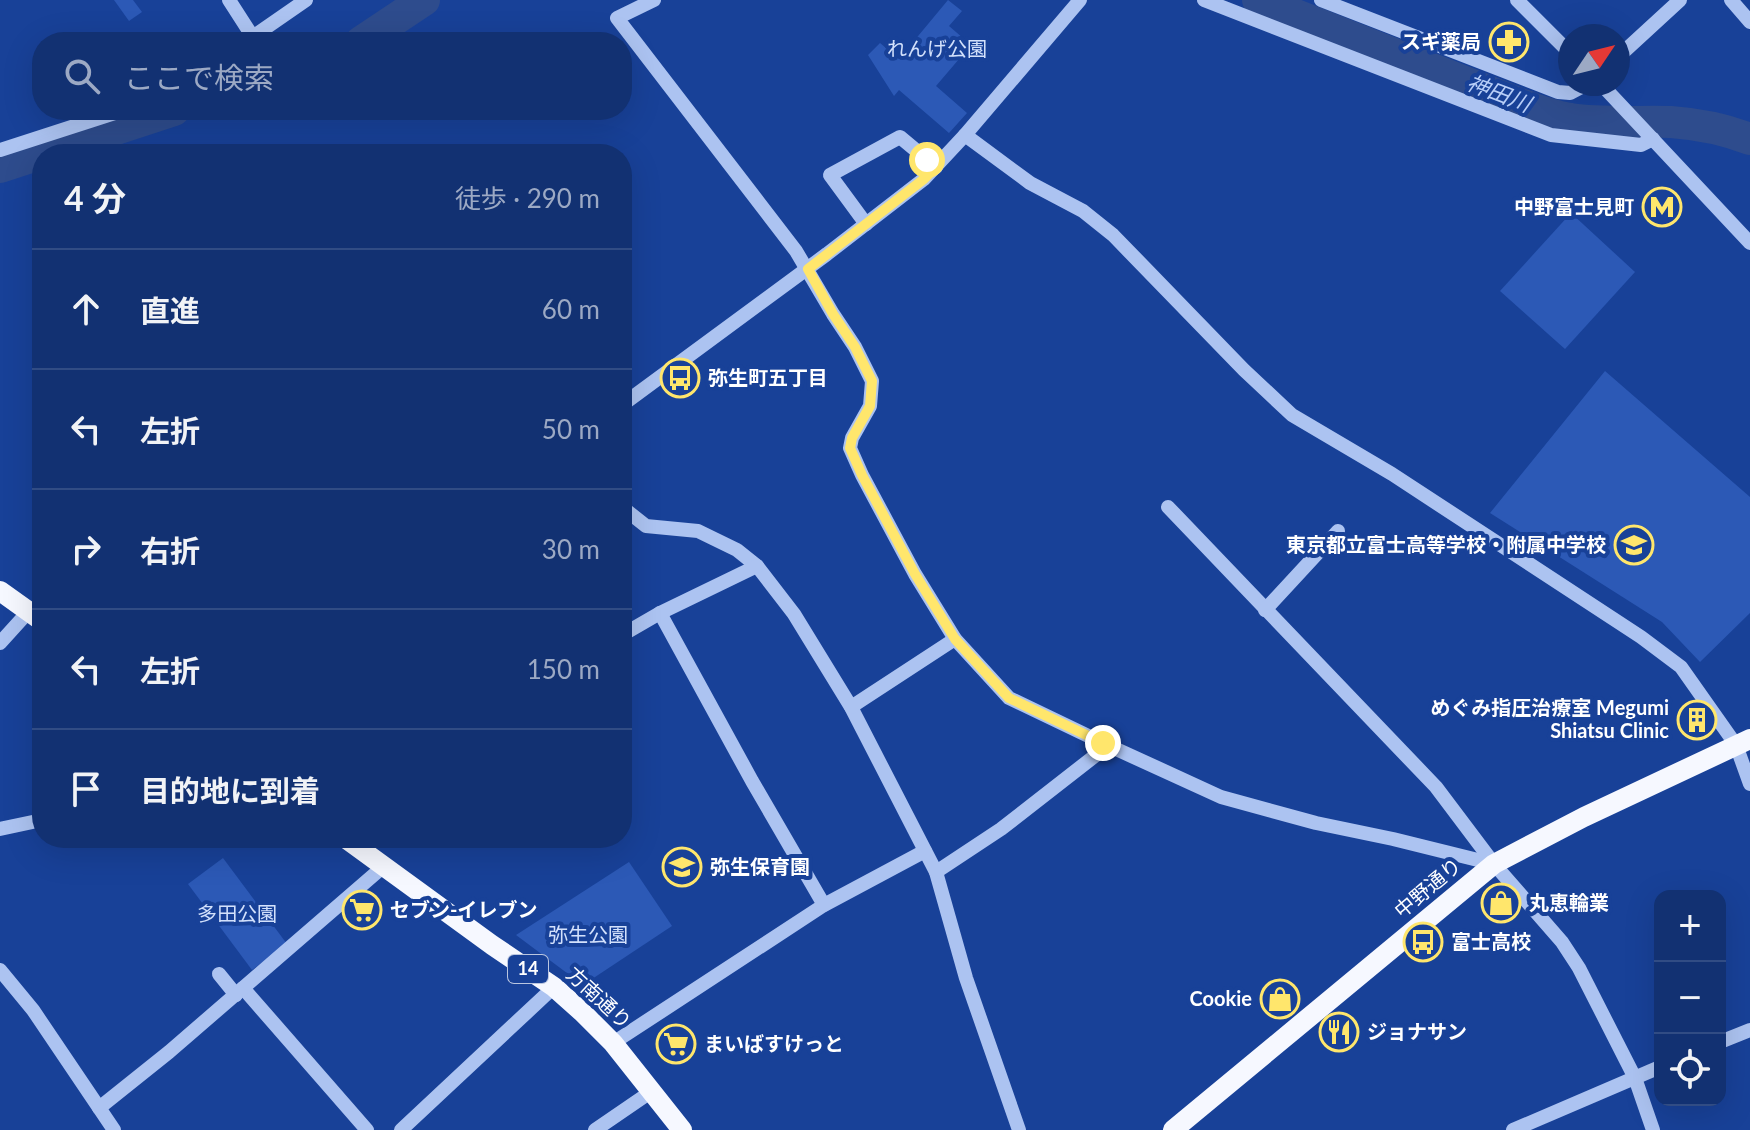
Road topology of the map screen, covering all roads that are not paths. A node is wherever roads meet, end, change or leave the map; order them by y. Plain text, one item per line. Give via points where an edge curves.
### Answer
1 (229, 0) edge
2 (306, 0) edge
3 (654, 0) edge
4 (1204, 0) edge
5 (1321, 0) edge
6 (1517, 0) edge
7 (1680, 0) edge
8 (1731, 0) edge
9 (1072, 2) edge
10 (1750, 22) edge
11 (250, 32) edge
12 (264, 32) edge
13 (628, 32) edge
14 (632, 37) edge
15 (1558, 41) edge
16 (1630, 46) edge
17 (1558, 92) edge
18 (1612, 96) edge
19 (93, 120) edge
20 (965, 135) junction
21 (1652, 138) junction
22 (0, 150) edge
23 (936, 167) junction
24 (866, 224) junction
25 (1750, 243) edge
26 (808, 269) junction
27 (632, 398) edge
28 (1168, 507) dead end
29 (632, 515) edge
30 (1338, 531) dead end
31 (757, 566) junction
32 (0, 591) edge
33 (1265, 610) junction
34 (660, 613) junction
35 (32, 614) edge
36 (32, 618) edge
37 (632, 629) edge
38 (955, 639) junction
39 (0, 643) edge
40 (851, 707) junction
41 (1743, 742) edge
42 (1103, 743) junction
43 (1750, 784) edge
44 (32, 822) edge
45 (0, 829) edge
46 (359, 848) edge
47 (925, 851) junction
48 (1494, 864) junction
49 (384, 866) junction
50 (936, 872) junction
51 (824, 905) junction
52 (0, 970) edge
53 (219, 974) dead end
54 (554, 987) junction
55 (240, 991) junction
56 (1750, 1030) edge
57 (1726, 1040) edge
58 (613, 1043) junction
59 (1654, 1070) edge
60 (1635, 1078) junction
61 (652, 1091) junction
62 (99, 1108) junction
63 (114, 1130) edge
64 (367, 1130) edge
65 (401, 1130) edge
66 (595, 1130) edge
67 (682, 1130) edge
68 (1019, 1130) edge
69 (1173, 1130) edge
70 (1513, 1130) edge
71 (1653, 1130) edge

1 - 11 street
2 - 12 street
3 - 13 street via 617,18
4 - 21 street via 1551,135 1641,145
5 - 17 street
6 - 15 street
7 - 16 street
8 - 10 street
9 - 20 street
14 - 26 street
18 - 21 street
19 - 22 street
20 - 23 street
20 - 41 street via 1113,235 1292,415 1392,474 1681,667
21 - 25 street
23 - 24 street
23 - 24 street via 900,137 830,175
24 - 26 street
26 - 27 street
26 - 38 street via 872,381 870,406 850,448
28 - 33 street
29 - 31 street via 646,526 698,531
30 - 33 street
31 - 34 street
31 - 40 street via 794,614
32 - 35 main road
33 - 48 street via 1436,787
34 - 37 street
34 - 51 street
36 - 39 street
38 - 40 street
38 - 42 street via 1009,698
40 - 47 street
41 - 43 street
41 - 48 main road, 中野通り
42 - 48 street via 1221,797
42 - 50 street via 1096,755 1001,829
44 - 45 street
46 - 49 main road, 方南通り / 14
47 - 50 street
47 - 51 street
48 - 60 street via 1562,942
48 - 69 main road, 中野通り
49 - 54 main road, 方南通り / 14
49 - 55 street
50 - 68 street
51 - 58 street
52 - 62 street
53 - 55 street
54 - 58 main road, 方南通り / 14
54 - 65 street
55 - 62 street
55 - 64 street
56 - 57 street
58 - 61 main road, 方南通り / 14
59 - 60 street
60 - 70 street
60 - 71 street
61 - 66 street
61 - 67 main road, 方南通り / 14
62 - 63 street

